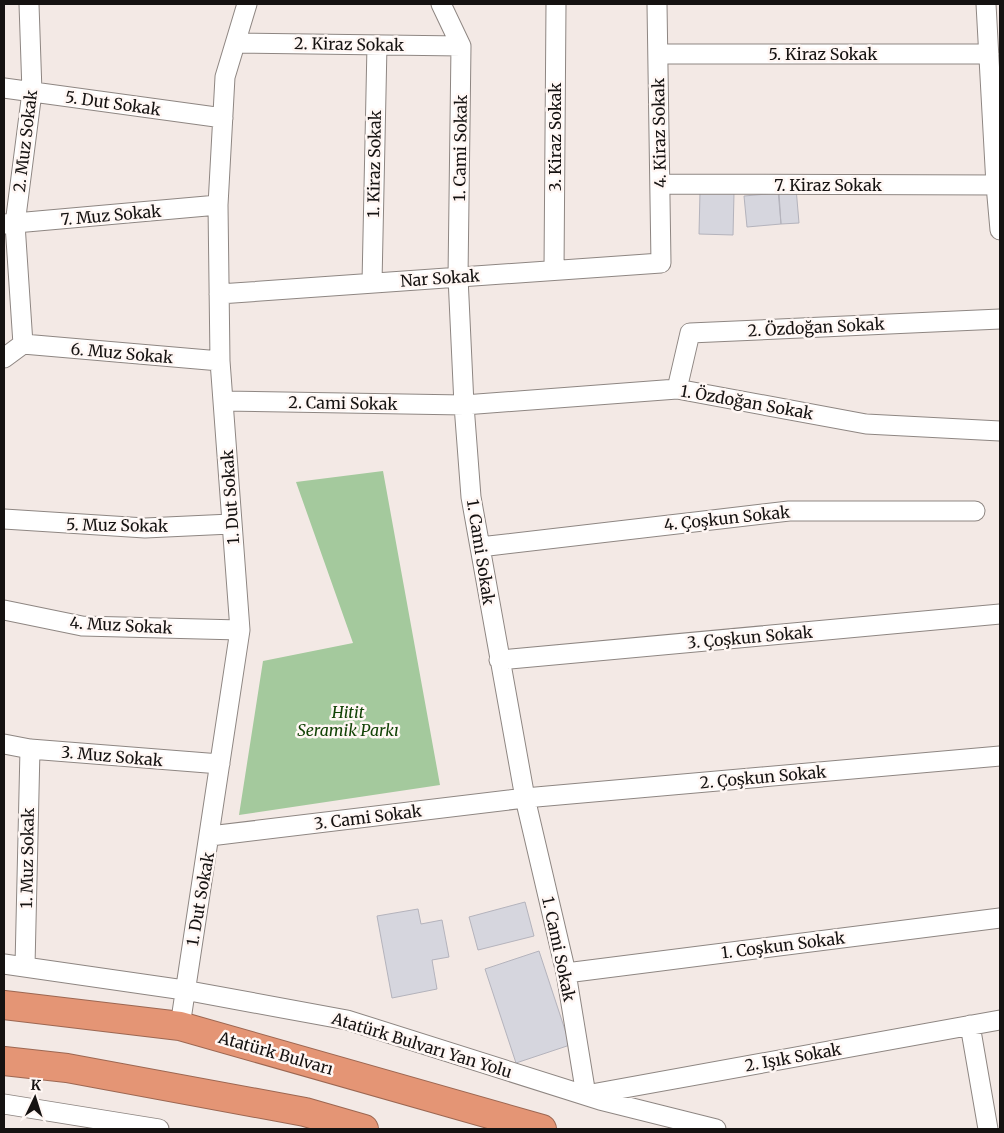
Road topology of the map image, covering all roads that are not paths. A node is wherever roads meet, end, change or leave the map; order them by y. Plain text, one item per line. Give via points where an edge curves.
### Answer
1 (29, 4) edge
2 (247, 4) edge
3 (441, 4) edge
4 (556, 4) edge
5 (657, 4) edge
6 (986, 4) edge
7 (237, 43) junction
8 (377, 45) junction
9 (461, 46) junction
10 (658, 54) junction
11 (989, 54) junction
12 (4, 88) edge
13 (32, 92) junction
14 (223, 118) junction
15 (660, 184) junction
16 (998, 185) edge
17 (218, 205) junction
18 (10, 224) edge
19 (1000, 230) edge
20 (661, 263) joint
21 (554, 270) junction
22 (458, 277) junction
23 (372, 283) junction
24 (219, 294) junction
25 (1000, 319) edge
26 (23, 344) junction
27 (4, 358) edge
28 (220, 361) junction
29 (677, 389) junction
30 (223, 401) junction
31 (464, 406) junction
32 (1000, 431) edge
33 (975, 511) dead end
34 (4, 519) edge
35 (231, 524) junction
36 (480, 547) junction
37 (4, 610) edge
38 (1000, 614) edge
39 (240, 630) junction
40 (499, 660) junction
41 (4, 744) edge
42 (30, 749) junction
43 (1000, 756) edge
44 (220, 764) junction
45 (526, 798) junction
46 (210, 836) junction
47 (1000, 918) edge
48 (4, 964) edge
49 (25, 966) junction
50 (566, 973) junction
51 (184, 990) junction
52 (4, 1005) edge
53 (1000, 1020) edge
54 (970, 1025) junction
55 (180, 1026) junction
56 (4, 1061) edge
57 (586, 1095) junction
58 (4, 1104) edge
59 (159, 1129) edge
60 (364, 1129) edge
61 (542, 1129) edge
62 (716, 1129) edge
63 (988, 1129) edge

1 - 13 street, 2. Muz Sokak
2 - 7 street, 1. Dut Sokak
3 - 9 street, 1. Cami Sokak
4 - 21 street, 3. Kiraz Sokak
5 - 10 street, 4. Kiraz Sokak
6 - 11 street
7 - 8 street, 2. Kiraz Sokak
7 - 14 street, 1. Dut Sokak via 225,77
8 - 9 street, 2. Kiraz Sokak
8 - 23 street, 1. Kiraz Sokak
9 - 22 street, 1. Cami Sokak
10 - 11 street, 5. Kiraz Sokak
10 - 15 street, 4. Kiraz Sokak
11 - 16 street
12 - 13 street, 5. Dut Sokak
13 - 14 street, 5. Dut Sokak
13 - 18 street, 2. Muz Sokak
14 - 17 street, 1. Dut Sokak
15 - 16 street, 7. Kiraz Sokak
15 - 20 street, 4. Kiraz Sokak
16 - 19 street
17 - 18 street, 7. Muz Sokak
17 - 24 street, 1. Dut Sokak
18 - 26 street, 2. Muz Sokak
20 - 21 street, Nar Sokak
21 - 22 street, Nar Sokak
22 - 23 street, Nar Sokak
22 - 31 street, 1. Cami Sokak
23 - 24 street, Nar Sokak
24 - 28 street, 1. Dut Sokak
25 - 29 street, 2. Özdoğan Sokak via 690,333
26 - 27 street
26 - 28 street, 6. Muz Sokak
28 - 30 street, 1. Dut Sokak
29 - 31 street, 1. Özdoğan Sokak
29 - 32 street, 1. Özdoğan Sokak via 866,424
30 - 31 street, 2. Cami Sokak
30 - 35 street, 1. Dut Sokak
31 - 36 street, 1. Cami Sokak via 471,497
33 - 36 street, 4. Çoşkun Sokak via 789,510
34 - 35 street, 5. Muz Sokak via 145,528
35 - 39 street, 1. Dut Sokak
36 - 40 street, 1. Cami Sokak
37 - 39 street, 4. Muz Sokak via 82,626
38 - 40 street, 3. Çoşkun Sokak
39 - 44 street, 1. Dut Sokak
40 - 45 street, 1. Cami Sokak
41 - 42 street, 3. Muz Sokak
42 - 44 street, 3. Muz Sokak
42 - 49 street, 1. Muz Sokak
43 - 45 street, 2. Çoşkun Sokak
44 - 46 street, 1. Dut Sokak
45 - 46 street, 3. Cami Sokak
45 - 50 street, 1. Cami Sokak
46 - 51 street, 1. Dut Sokak
47 - 50 street, 1. Coşkun Sokak
48 - 49 street, Atatürk Bulvarı Yan Yolu
49 - 51 street, Atatürk Bulvarı Yan Yolu
50 - 57 street, 1. Cami Sokak
51 - 55 street, 1. Dut Sokak
51 - 57 street, Atatürk Bulvarı Yan Yolu via 347,1020
52 - 55 highway, Atatürk Bulvarı
53 - 54 street, 2. Işık Sokak
54 - 57 street, 2. Işık Sokak
54 - 63 street
55 - 61 highway, Atatürk Bulvarı
56 - 60 highway via 67,1068 305,1112
57 - 62 street, Atatürk Bulvarı Yan Yolu
58 - 59 street

